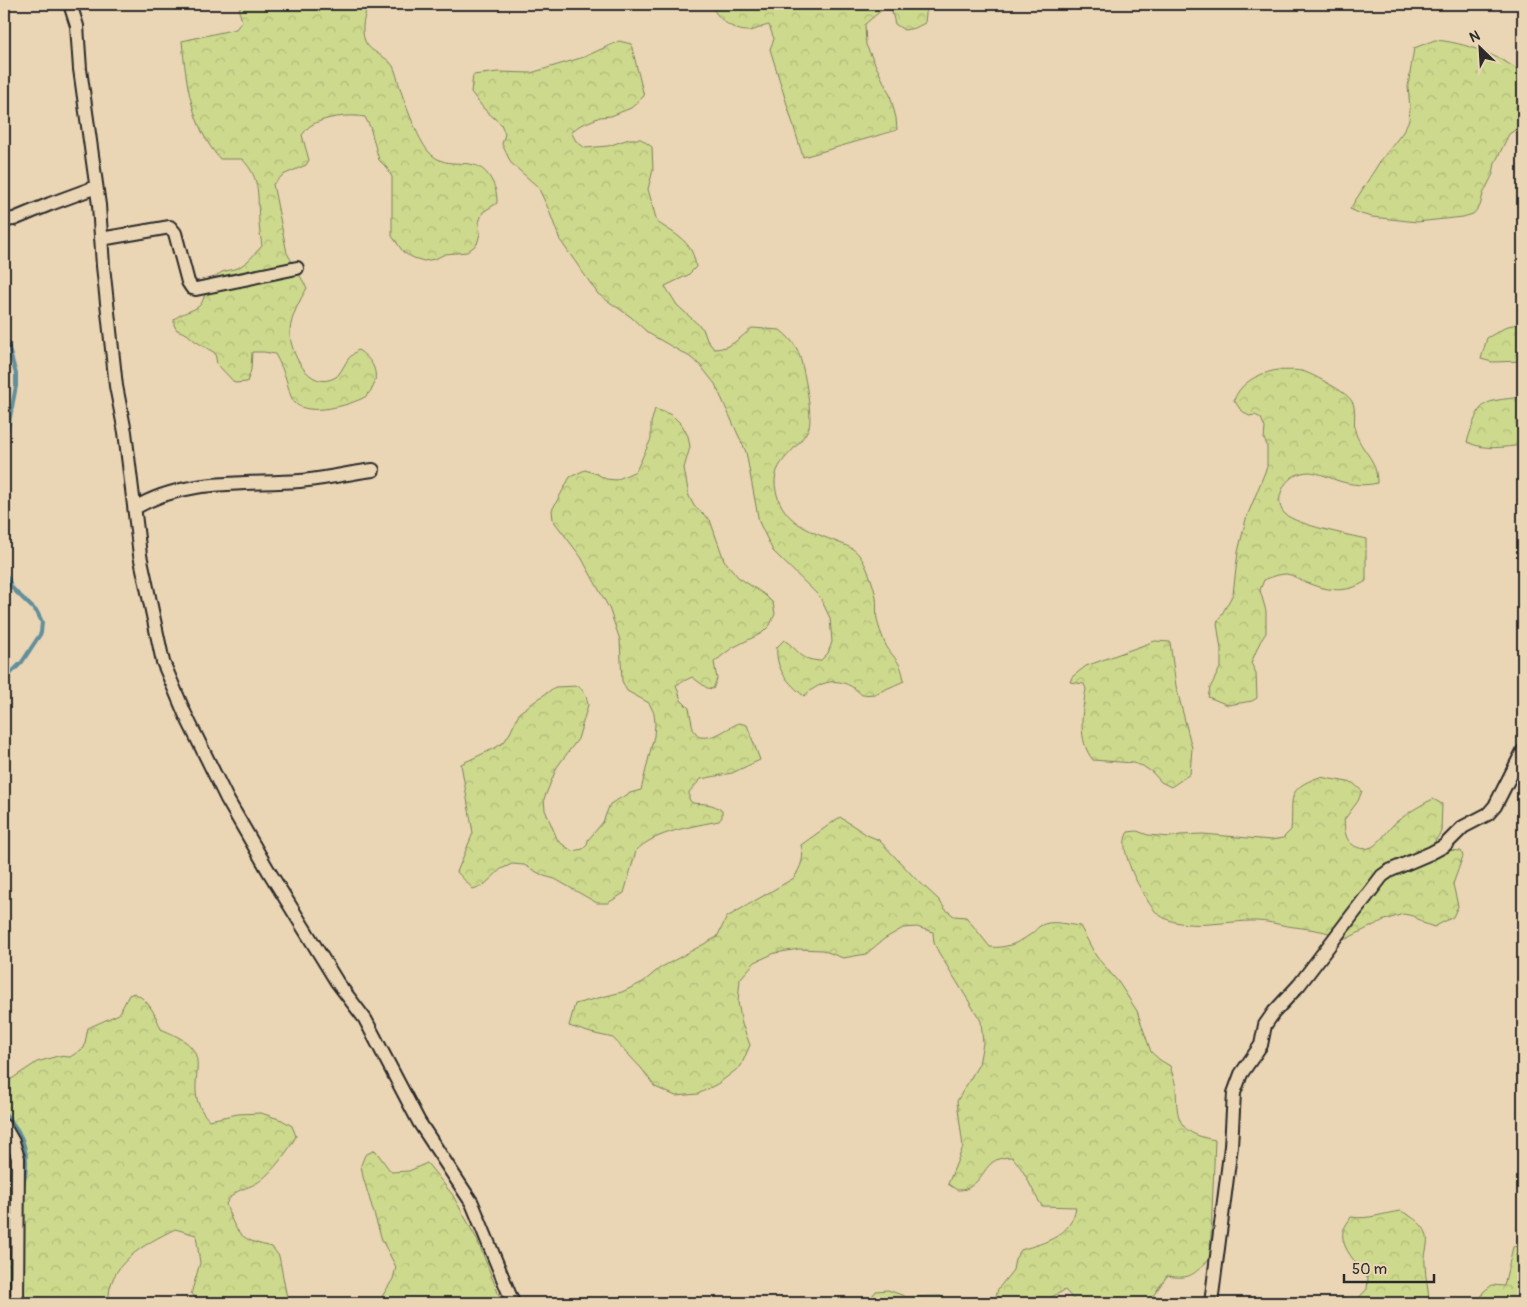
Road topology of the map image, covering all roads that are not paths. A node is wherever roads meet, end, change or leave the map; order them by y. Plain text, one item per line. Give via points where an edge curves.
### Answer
1 (70, 4) edge
2 (96, 187) junction
3 (4, 220) edge
4 (101, 239) junction
5 (297, 268) dead end
6 (373, 470) dead end
7 (135, 508) junction
8 (1523, 751) edge
9 (4, 1126) edge
10 (17, 1303) edge
11 (514, 1303) edge
12 (1211, 1303) edge

1 - 2 street via 77,26
2 - 3 street via 14,220
2 - 4 street
4 - 5 street via 170,227 175,234 188,282 196,289
4 - 7 street via 116,386
6 - 7 street via 302,481 205,486 154,498
7 - 11 street via 140,555 163,662 185,714 263,862 337,982 365,1019 419,1122 472,1204
8 - 12 street via 1488,814 1463,828 1444,846 1382,876 1265,1024 1261,1045 1241,1074 1234,1093 1231,1146
9 - 10 street via 18,1158

